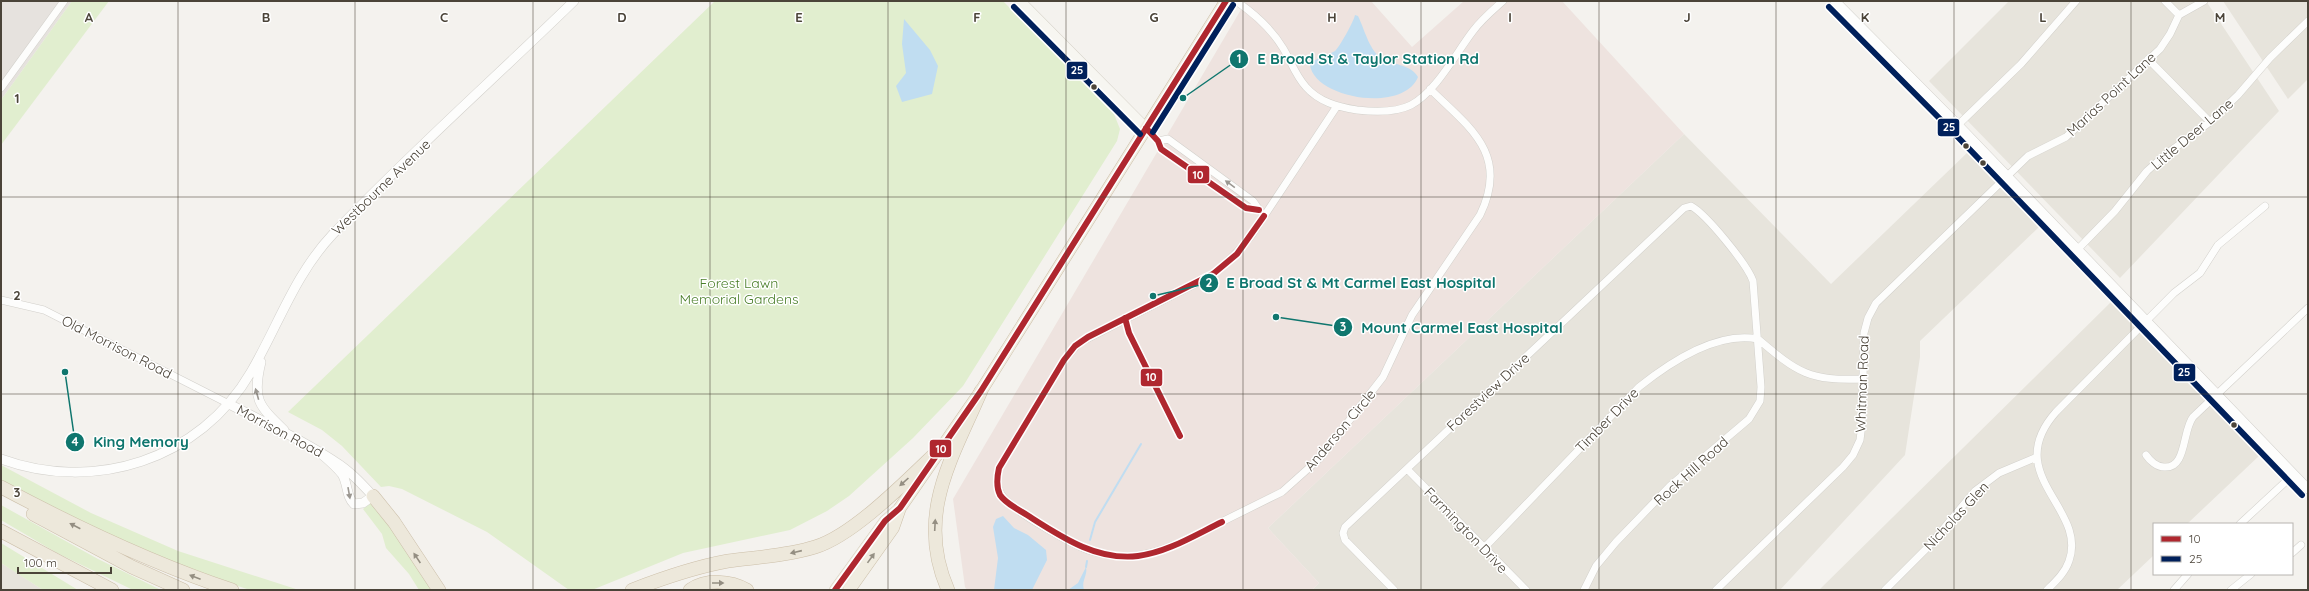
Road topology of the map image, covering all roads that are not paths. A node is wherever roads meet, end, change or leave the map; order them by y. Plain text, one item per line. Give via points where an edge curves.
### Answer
1 (64, 1) edge
2 (574, 1) edge
3 (1020, 1) edge
4 (1226, 1) edge
5 (1236, 1) edge
6 (1504, 1) edge
7 (1835, 1) edge
8 (2076, 1) edge
9 (2165, 1) edge
10 (2204, 1) edge
11 (2179, 15) junction
12 (2308, 21) edge
13 (2148, 59) junction
14 (1, 88) edge
15 (1430, 89) junction
16 (1337, 106) junction
17 (2210, 122) junction
18 (1958, 125) junction
19 (1146, 128) junction
20 (1158, 141) junction
21 (2007, 177) junction
22 (1689, 206) joint
23 (2265, 206) dead end
24 (1261, 213) junction
25 (2078, 249) junction
26 (1, 300) edge
27 (2306, 313) edge
28 (2147, 320) junction
29 (1758, 339) junction
30 (264, 349) junction
31 (1863, 379) junction
32 (981, 391) junction
33 (2217, 393) junction
34 (229, 404) junction
35 (290, 435) junction
36 (943, 446) junction
37 (318, 451) junction
38 (2146, 455) dead end
39 (2037, 457) junction
40 (1, 458) edge
41 (1407, 469) junction
42 (2294, 474) junction
43 (1, 486) edge
44 (2308, 489) edge
45 (1, 496) edge
46 (373, 496) junction
47 (900, 508) junction
48 (2241, 523) edge
49 (1, 531) edge
50 (16, 540) junction
51 (2301, 545) dead end
52 (1484, 548) junction
53 (2293, 552) edge
54 (687, 571) junction
55 (2187, 575) edge
56 (2250, 575) edge
57 (91, 590) edge
58 (112, 590) edge
59 (183, 590) edge
60 (232, 590) edge
61 (439, 590) edge
62 (632, 590) edge
63 (650, 590) edge
64 (690, 590) edge
65 (746, 590) edge
66 (835, 590) edge
67 (848, 590) edge
68 (948, 590) edge
69 (1394, 590) edge
70 (1526, 590) edge
71 (1584, 590) edge
72 (1716, 590) edge
73 (1885, 590) edge
74 (2047, 590) edge
75 (2174, 590) edge
76 (2231, 590) edge

1 - 14 street
2 - 30 street, Westbourne Avenue via 332,234 306,268
3 - 19 main road
4 - 19 highway
5 - 16 street via 1269,27 1284,49 1298,78 1307,88 1322,100
6 - 15 street via 1474,30
7 - 18 street
8 - 18 street via 2021,64
9 - 11 street
10 - 11 street
11 - 13 street, Marias Point Lane via 2165,42
12 - 17 street, Little Deer Lane
13 - 17 street
13 - 21 street, Marias Point Lane via 2066,137 2032,153
15 - 16 street via 1411,105 1391,110 1360,110
15 - 24 street, Anderson Circle via 1471,128 1482,144 1491,171 1486,201 1480,215 1412,315 1380,381 1335,440 1299,479 1282,492 1177,544 1137,556 1117,556 1088,550 1057,534 1005,500 997,486 999,468 1075,346 1213,274 1237,254
16 - 24 street, Anderson Circle
17 - 25 street, Little Deer Lane via 2151,168 2115,211
18 - 21 street
19 - 20 street
19 - 32 highway
20 - 24 street via 1161,149 1246,208
24 -> 20 street via 1253,201 1168,139
21 - 25 street
21 - 31 street, Whitman Road via 1876,303 1864,333
22 - 29 street, Rock Hill Road via 1694,207 1734,250 1751,274 1757,304
22 - 41 street, Forestview Drive via 1606,280
23 - 28 street via 2218,245 2200,273
25 - 28 street
26 - 34 street, Old Morrison Road via 44,310
27 - 33 street
28 - 33 street
28 - 39 street via 2049,420 2040,438
29 - 31 street via 1801,372 1825,379
29 - 52 street, Timber Drive via 1744,337 1711,345 1684,356 1660,370 1639,387
29 - 71 street, Rock Hill Road via 1761,394 1753,414 1670,486 1596,566
30 - 34 street, Westbourne Avenue
35 -> 30 street via 268,414 258,400 256,382
31 - 72 street, Whitman Road via 1860,440 1853,455
32 - 36 highway
68 -> 32 highway via 938,564 934,536 935,508 942,482
33 - 38 street via 2189,421 2182,454 2177,462 2168,468 2161,467
33 - 42 street
34 - 35 street, Morrison Road
34 - 40 street, Morrison Road via 187,439 166,451 130,465 96,472 59,472 36,469
35 - 37 street, Morrison Road
36 - 47 highway
36 -> 54 highway via 873,510 845,531 816,547 779,556 715,564
37 - 46 street, Morrison Road via 352,474
37 -> 46 street via 342,474 350,501 354,504 362,503
39 - 73 street, Nicholas Glen via 1999,474 1976,491 1929,546
39 - 74 street via 2041,475 2071,537 2070,561
41 - 52 street, Farmington Drive
41 - 69 street, Forestview Drive via 1347,525 1343,533 1347,542
42 - 44 street
42 - 48 street
60 -> 43 highway via 118,547
45 - 59 highway via 96,549
61 -> 46 highway via 394,522
47 - 66 main road via 885,521
67 -> 47 highway via 893,528
49 - 50 highway
50 - 57 highway via 57,571
50 - 58 highway
51 - 53 street
52 - 70 street, Farmington Drive
54 - 62 highway
54 - 63 highway
55 - 75 street
56 - 76 street
64 -> 65 highway via 715,582 728,583

